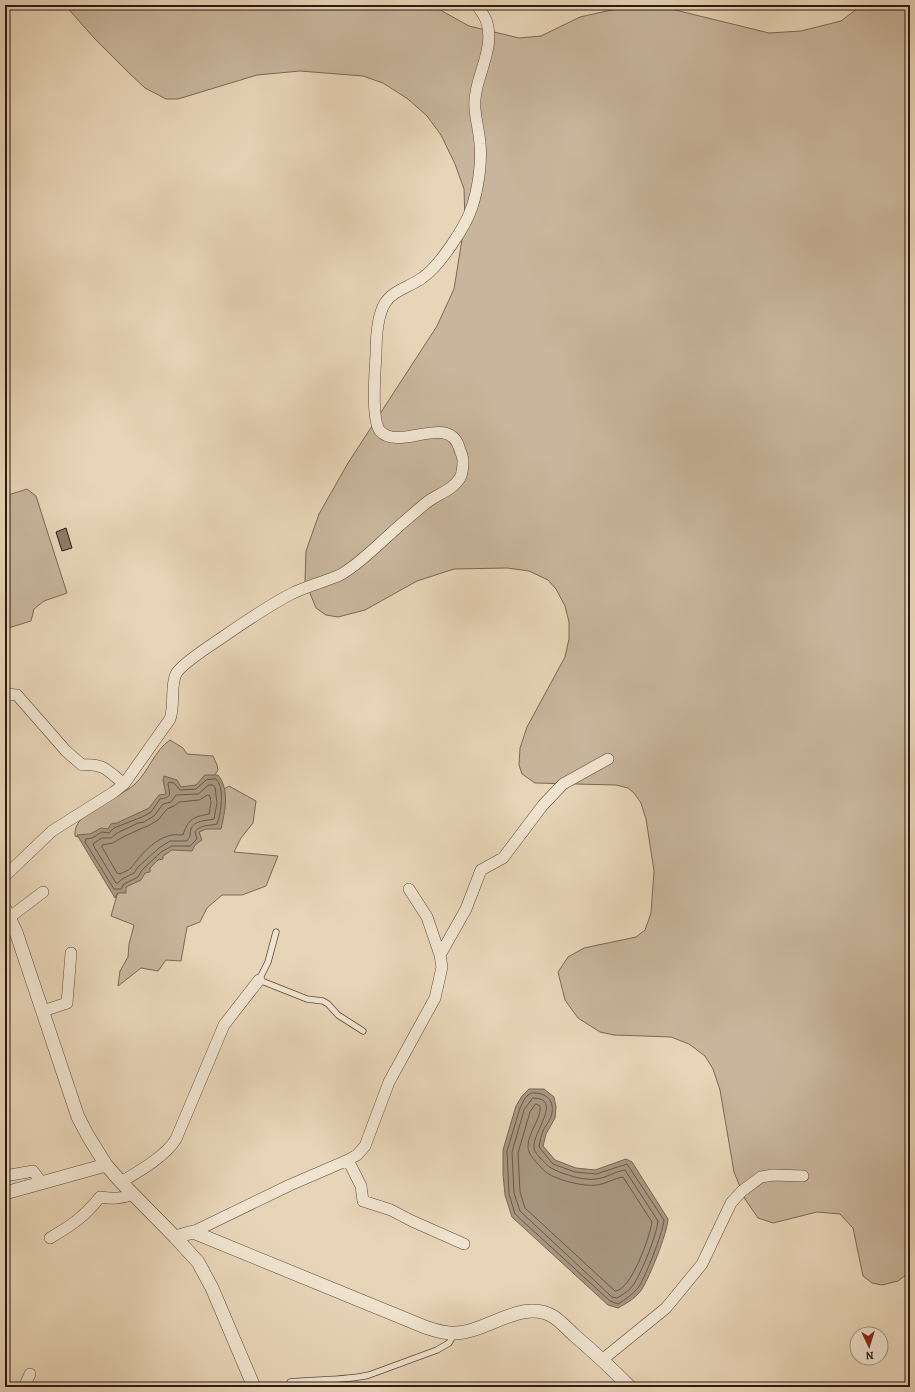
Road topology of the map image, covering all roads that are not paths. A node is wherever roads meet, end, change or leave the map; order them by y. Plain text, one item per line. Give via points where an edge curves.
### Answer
1 (477, 5) edge
2 (5, 694) edge
3 (608, 759) dead end
4 (124, 784) junction
5 (5, 876) edge
6 (409, 889) dead end
7 (44, 892) dead end
8 (6, 912) edge
9 (276, 932) dead end
10 (71, 953) dead end
11 (440, 955) junction
12 (258, 980) junction
13 (43, 1011) junction
14 (363, 1031) dead end
15 (348, 1160) junction
16 (106, 1165) junction
17 (5, 1176) edge
18 (803, 1176) dead end
19 (121, 1182) junction
20 (42, 1183) junction
21 (5, 1193) edge
22 (133, 1194) junction
23 (193, 1232) junction
24 (176, 1237) junction
25 (50, 1238) dead end
26 (464, 1244) dead end
27 (454, 1334) junction
28 (602, 1360) junction
29 (30, 1374) dead end
30 (24, 1387) edge
31 (254, 1387) edge
32 (288, 1387) edge
33 (630, 1387) edge

1 - 4 street via 486,20 489,34 474,108 481,145 479,174 472,208 457,237 435,268 422,279 393,294 384,304 379,319 374,408 376,424 381,432 390,438 441,432 450,435 457,442 463,460 461,477 450,489 428,501 351,568 274,603 192,658 176,673 170,719
2 - 4 street via 17,696 66,751 82,765 94,764 105,768
3 - 11 street via 563,784 543,805 503,858 481,870 466,908
4 - 5 street via 52,831
6 - 11 street via 427,917
7 - 8 street
8 - 13 street
9 - 12 lane via 268,962
10 - 13 street via 67,1003
11 - 15 street via 442,967 435,998 389,1082 365,1146
12 - 14 lane via 306,999 324,1001
12 - 19 street via 224,1025 172,1147
13 - 16 street via 78,1117
15 - 23 street via 290,1184
15 - 26 street via 360,1186 363,1201 391,1210
16 - 19 street
16 - 20 street
17 - 20 street via 33,1171
18 - 28 street via 761,1177 742,1190 731,1203 702,1264 666,1308
19 - 22 street
20 - 21 street
22 - 24 street
22 - 25 street via 121,1199 100,1197 73,1224
23 - 24 street
23 - 27 street via 425,1327
24 - 31 street via 198,1262 212,1288
27 - 28 street via 524,1311 542,1312 553,1317
27 - 32 lane via 449,1343 437,1350 368,1375 290,1382
28 - 33 street
29 - 30 street

